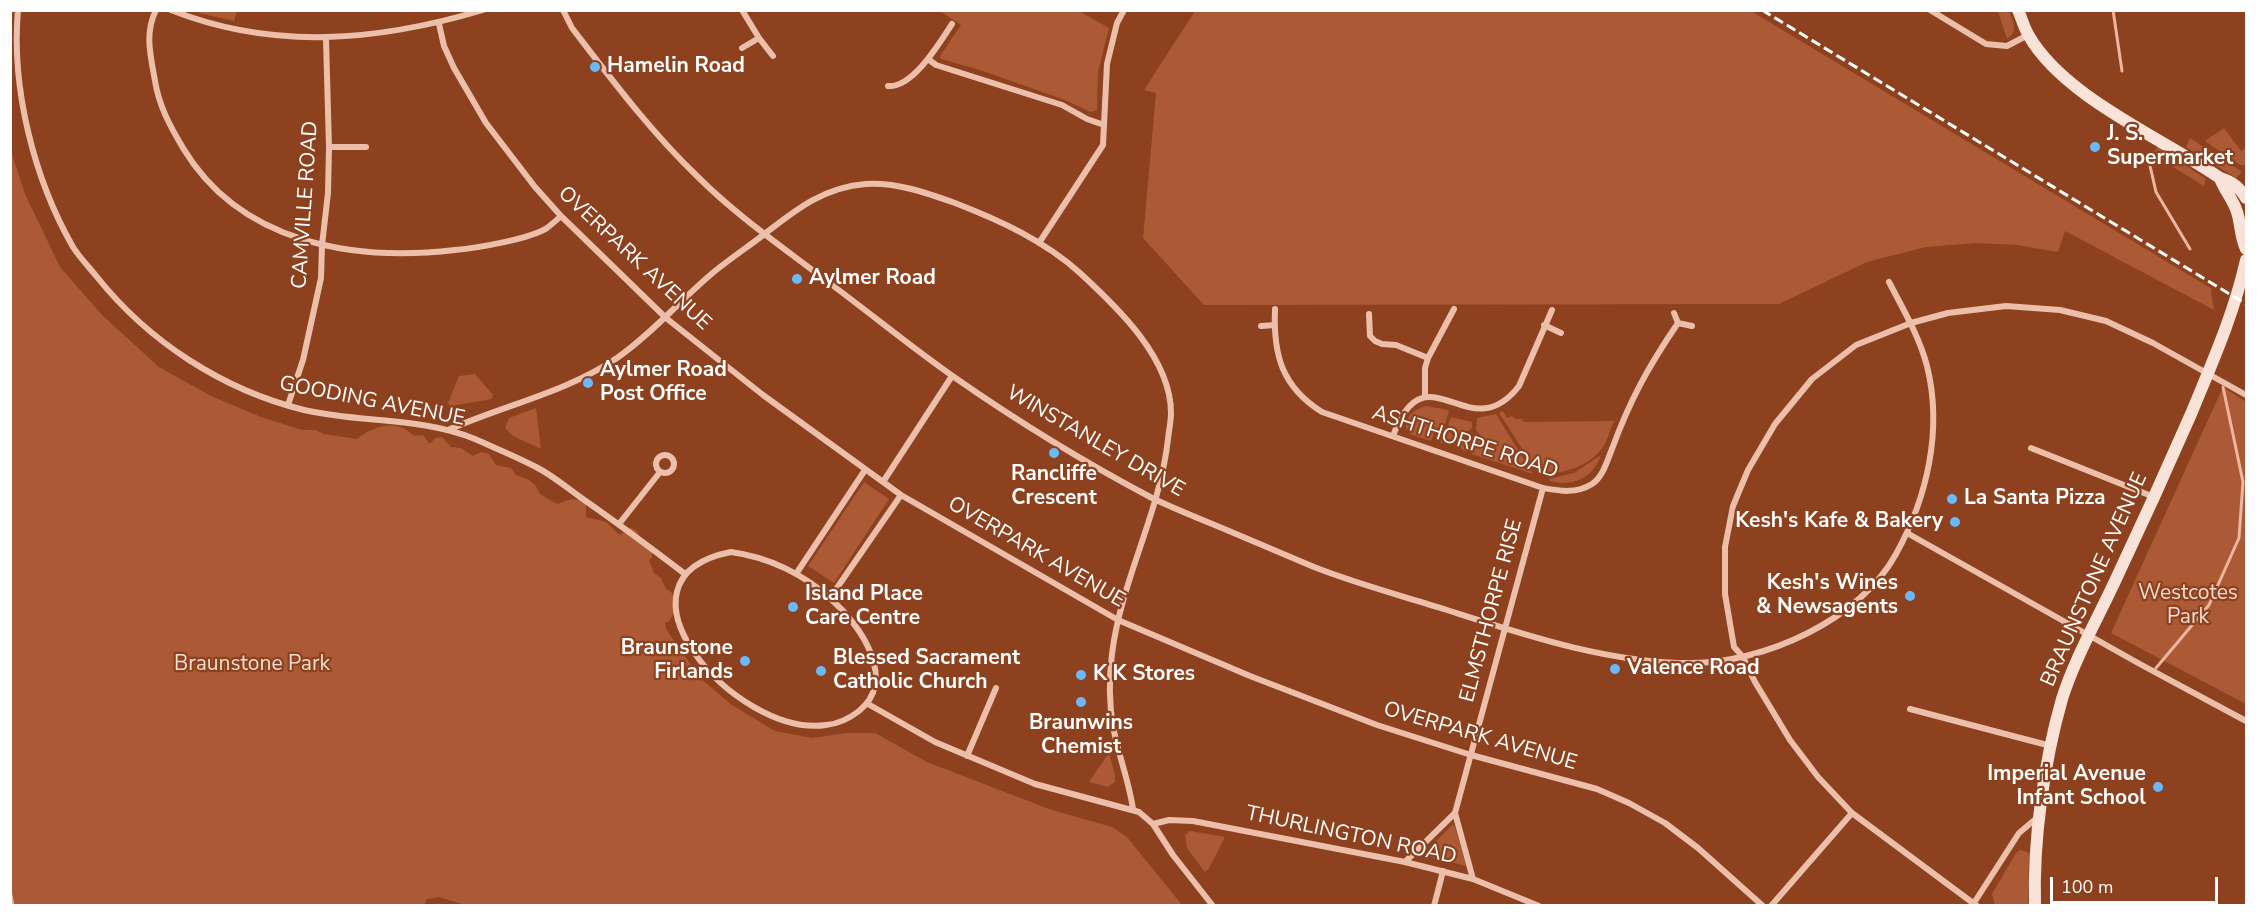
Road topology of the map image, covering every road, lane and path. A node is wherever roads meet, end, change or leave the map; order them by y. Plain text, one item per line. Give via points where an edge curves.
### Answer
1 (18, 10) edge
2 (156, 10) edge
3 (171, 10) edge
4 (483, 10) edge
5 (563, 10) edge
6 (742, 10) edge
7 (1124, 10) edge
8 (1930, 10) edge
9 (2018, 10) edge
10 (439, 24) junction
11 (952, 24) dead end
12 (2028, 35) junction
13 (759, 38) junction
14 (326, 39) junction
15 (742, 48) dead end
16 (772, 56) dead end
17 (928, 59) junction
18 (888, 86) dead end
19 (1104, 125) junction
20 (329, 147) junction
21 (366, 147) dead end
22 (2243, 198) edge
23 (561, 216) junction
24 (764, 234) junction
25 (1039, 243) junction
26 (322, 245) junction
27 (2247, 249) edge
28 (2247, 260) edge
29 (1889, 282) dead end
30 (1275, 309) dead end
31 (1454, 309) dead end
32 (1552, 310) dead end
33 (1674, 313) dead end
34 (1369, 314) dead end
35 (666, 318) junction
36 (1678, 323) junction
37 (1911, 323) junction
38 (1544, 325) junction
39 (1261, 326) dead end
40 (1275, 326) junction
41 (1692, 326) dead end
42 (1561, 333) dead end
43 (1428, 357) junction
44 (2208, 374) junction
45 (952, 376) junction
46 (2247, 395) edge
47 (1425, 396) junction
48 (288, 405) junction
49 (448, 430) junction
50 (1393, 436) junction
51 (2031, 448) dead end
52 (865, 470) junction
53 (660, 472) dead end
54 (883, 482) junction
55 (1543, 488) junction
56 (901, 495) junction
57 (2154, 497) junction
58 (1155, 500) junction
59 (619, 524) junction
60 (1907, 533) junction
61 (685, 574) junction
62 (796, 574) junction
63 (830, 598) junction
64 (1118, 620) junction
65 (1504, 628) junction
66 (2090, 635) junction
67 (1743, 657) junction
68 (996, 688) dead end
69 (868, 704) junction
70 (1911, 709) dead end
71 (2247, 721) edge
72 (2050, 746) junction
73 (1471, 755) junction
74 (967, 756) junction
75 (1133, 809) junction
76 (1455, 813) junction
77 (1852, 813) junction
78 (2041, 814) junction
79 (1153, 824) junction
80 (1405, 862) junction
81 (1443, 871) junction
82 (1473, 879) junction
83 (1974, 905) edge
84 (1213, 906) edge
85 (1434, 906) edge
86 (1539, 906) edge
87 (1763, 906) edge
88 (1771, 906) edge
89 (2036, 906) edge

1 - 48 street, GOODING AVENUE via 17,52 24,109 37,161 74,248 115,299 168,346 216,377
2 - 26 street via 148,33 156,89 161,108 191,162 248,215 291,237
3 - 14 street via 228,28
4 - 10 street
5 - 24 street, WINSTANLEY DRIVE via 572,28 648,125 700,180
6 - 13 street
7 - 19 street via 1107,64
8 - 12 street via 1986,44 2007,46
9 - 12 street
10 - 14 street
10 - 23 street, OVERPARK AVENUE via 454,68 486,123
11 - 17 street
12 - 22 street via 2069,83 2220,178 2232,181
13 - 15 street
13 - 16 street
14 - 20 street, CAMVILLE ROAD
17 - 18 street via 895,87
17 - 19 street via 936,65 1062,105
19 - 25 street via 1102,145
20 - 21 street
20 - 26 street, CAMVILLE ROAD
22 - 27 street via 2237,213
23 - 26 street via 546,229 478,248 406,254
23 - 35 street, OVERPARK AVENUE
24 - 25 street via 785,216 823,194 845,187 888,184 971,210
24 - 35 street via 714,272
24 - 45 street, WINSTANLEY DRIVE
25 - 58 street via 1066,260 1123,314 1159,366 1171,412 1166,461
26 - 48 street, CAMVILLE ROAD via 321,279 313,321
28 - 44 street, BRAUNSTONE AVENUE via 2229,323
29 - 37 street, WINSTANLEY DRIVE
30 - 40 street, ASHTHORPE ROAD
31 - 43 street
32 - 38 street
33 - 36 street
34 - 43 street via 1370,336 1375,341
35 - 49 street via 627,351 575,382
35 - 52 street, OVERPARK AVENUE
36 - 41 street
36 - 55 street, ASHTHORPE ROAD via 1644,375 1602,474 1579,490
37 - 44 street via 1948,313 2006,306 2060,310 2106,321
37 - 60 street, WINSTANLEY DRIVE via 1927,367 1933,428 1929,466
37 - 67 street via 1856,345 1812,379 1775,424 1748,470 1728,526 1724,569 1728,620 1734,647
38 - 42 street
38 - 47 street via 1519,386 1500,404 1473,409
39 - 40 street
40 - 50 street, ASHTHORPE ROAD via 1281,367 1304,400 1331,416
43 - 47 street
44 - 46 street
44 - 57 street, BRAUNSTONE AVENUE
45 - 54 street
45 - 58 street, WINSTANLEY DRIVE
47 - 50 street via 1407,407
48 - 49 street, GOODING AVENUE via 352,419
49 - 59 street, GOODING AVENUE via 538,468
50 - 55 street, ASHTHORPE ROAD
51 - 57 street
52 - 54 street, OVERPARK AVENUE
52 - 62 street
53 - 59 street
54 - 56 street, OVERPARK AVENUE
55 - 65 street, ELMSTHORPE RISE
56 - 63 street
56 - 64 street, OVERPARK AVENUE
57 - 66 street, BRAUNSTONE AVENUE
58 - 64 street
58 - 65 street, WINSTANLEY DRIVE via 1318,568
59 - 61 street, GOODING AVENUE
60 - 66 street
60 - 67 street, WINSTANLEY DRIVE via 1876,582 1827,622 1790,642
61 - 62 street via 712,556 731,552 756,556
61 - 69 street via 676,603 679,622 691,649 714,677 748,705 788,724 826,726 851,718
62 - 63 street
63 - 69 street via 866,640 877,682
64 - 73 street, OVERPARK AVENUE via 1377,725
64 - 75 street via 1111,656 1110,705
65 - 67 street, WINSTANLEY DRIVE via 1589,650 1658,662 1714,662
65 - 73 street, ELMSTHORPE RISE
66 - 71 street
66 - 72 street, BRAUNSTONE AVENUE via 2068,683
67 - 77 street via 1790,740
68 - 74 street
69 - 74 street
70 - 72 street
72 - 78 street, BRAUNSTONE AVENUE
73 - 76 street, ELMSTHORPE RISE
73 - 87 street, OVERPARK AVENUE via 1562,778 1629,803 1698,848
74 - 75 street via 1035,784
75 - 79 street
76 - 80 street
76 - 82 street
77 - 83 street
77 - 88 street
78 - 83 street via 2019,832
78 - 89 street, BRAUNSTONE AVENUE
79 - 80 street, THURLINGTON ROAD via 1193,821
79 - 84 street
80 - 81 street, THURLINGTON ROAD
81 - 82 street, THURLINGTON ROAD
81 - 85 street
82 - 86 street, THURLINGTON ROAD

